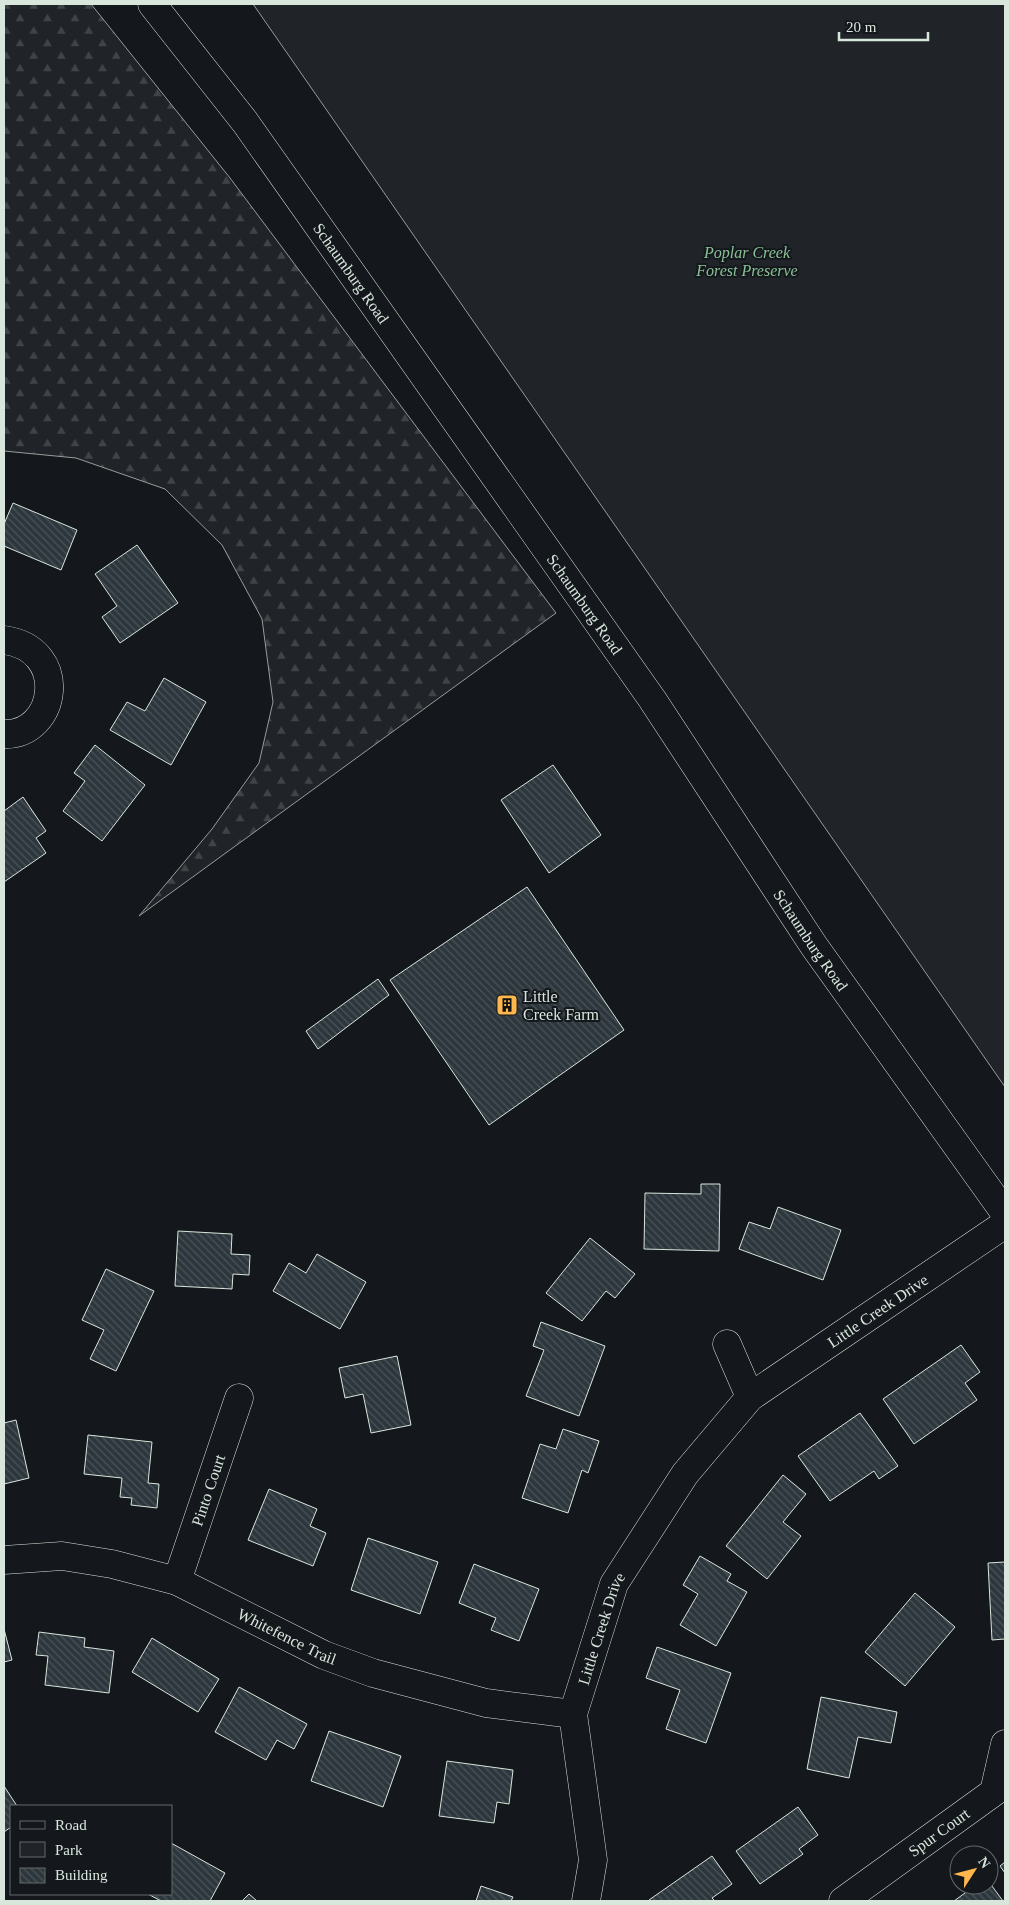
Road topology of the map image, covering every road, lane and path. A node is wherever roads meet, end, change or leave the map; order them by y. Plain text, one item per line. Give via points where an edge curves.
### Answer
1 (152, 4) edge
2 (4, 640) edge
3 (4, 734) edge
4 (1005, 1213) edge
5 (1005, 1224) edge
6 (727, 1344) dead end
7 (750, 1397) junction
8 (239, 1398) dead end
9 (4, 1560) edge
10 (177, 1581) junction
11 (573, 1714) junction
12 (1005, 1744) edge
13 (586, 1901) edge
14 (843, 1901) edge

1 - 4 street, Schaumburg Road via 244,122 348,268 652,699 814,946
2 - 3 street via 28,647 40,658 50,689 46,705 37,719 24,729
5 - 7 street, Little Creek Drive
6 - 7 street
7 - 11 street, Little Creek Drive via 685,1474 614,1584
8 - 10 street, Pinto Court
9 - 10 street, Whitefence Trail via 62,1556 112,1564
10 - 11 street, Whitefence Trail via 324,1655 374,1673 486,1703
11 - 13 street, Little Creek Drive via 593,1860
12 - 14 street, Spur Court via 994,1792

